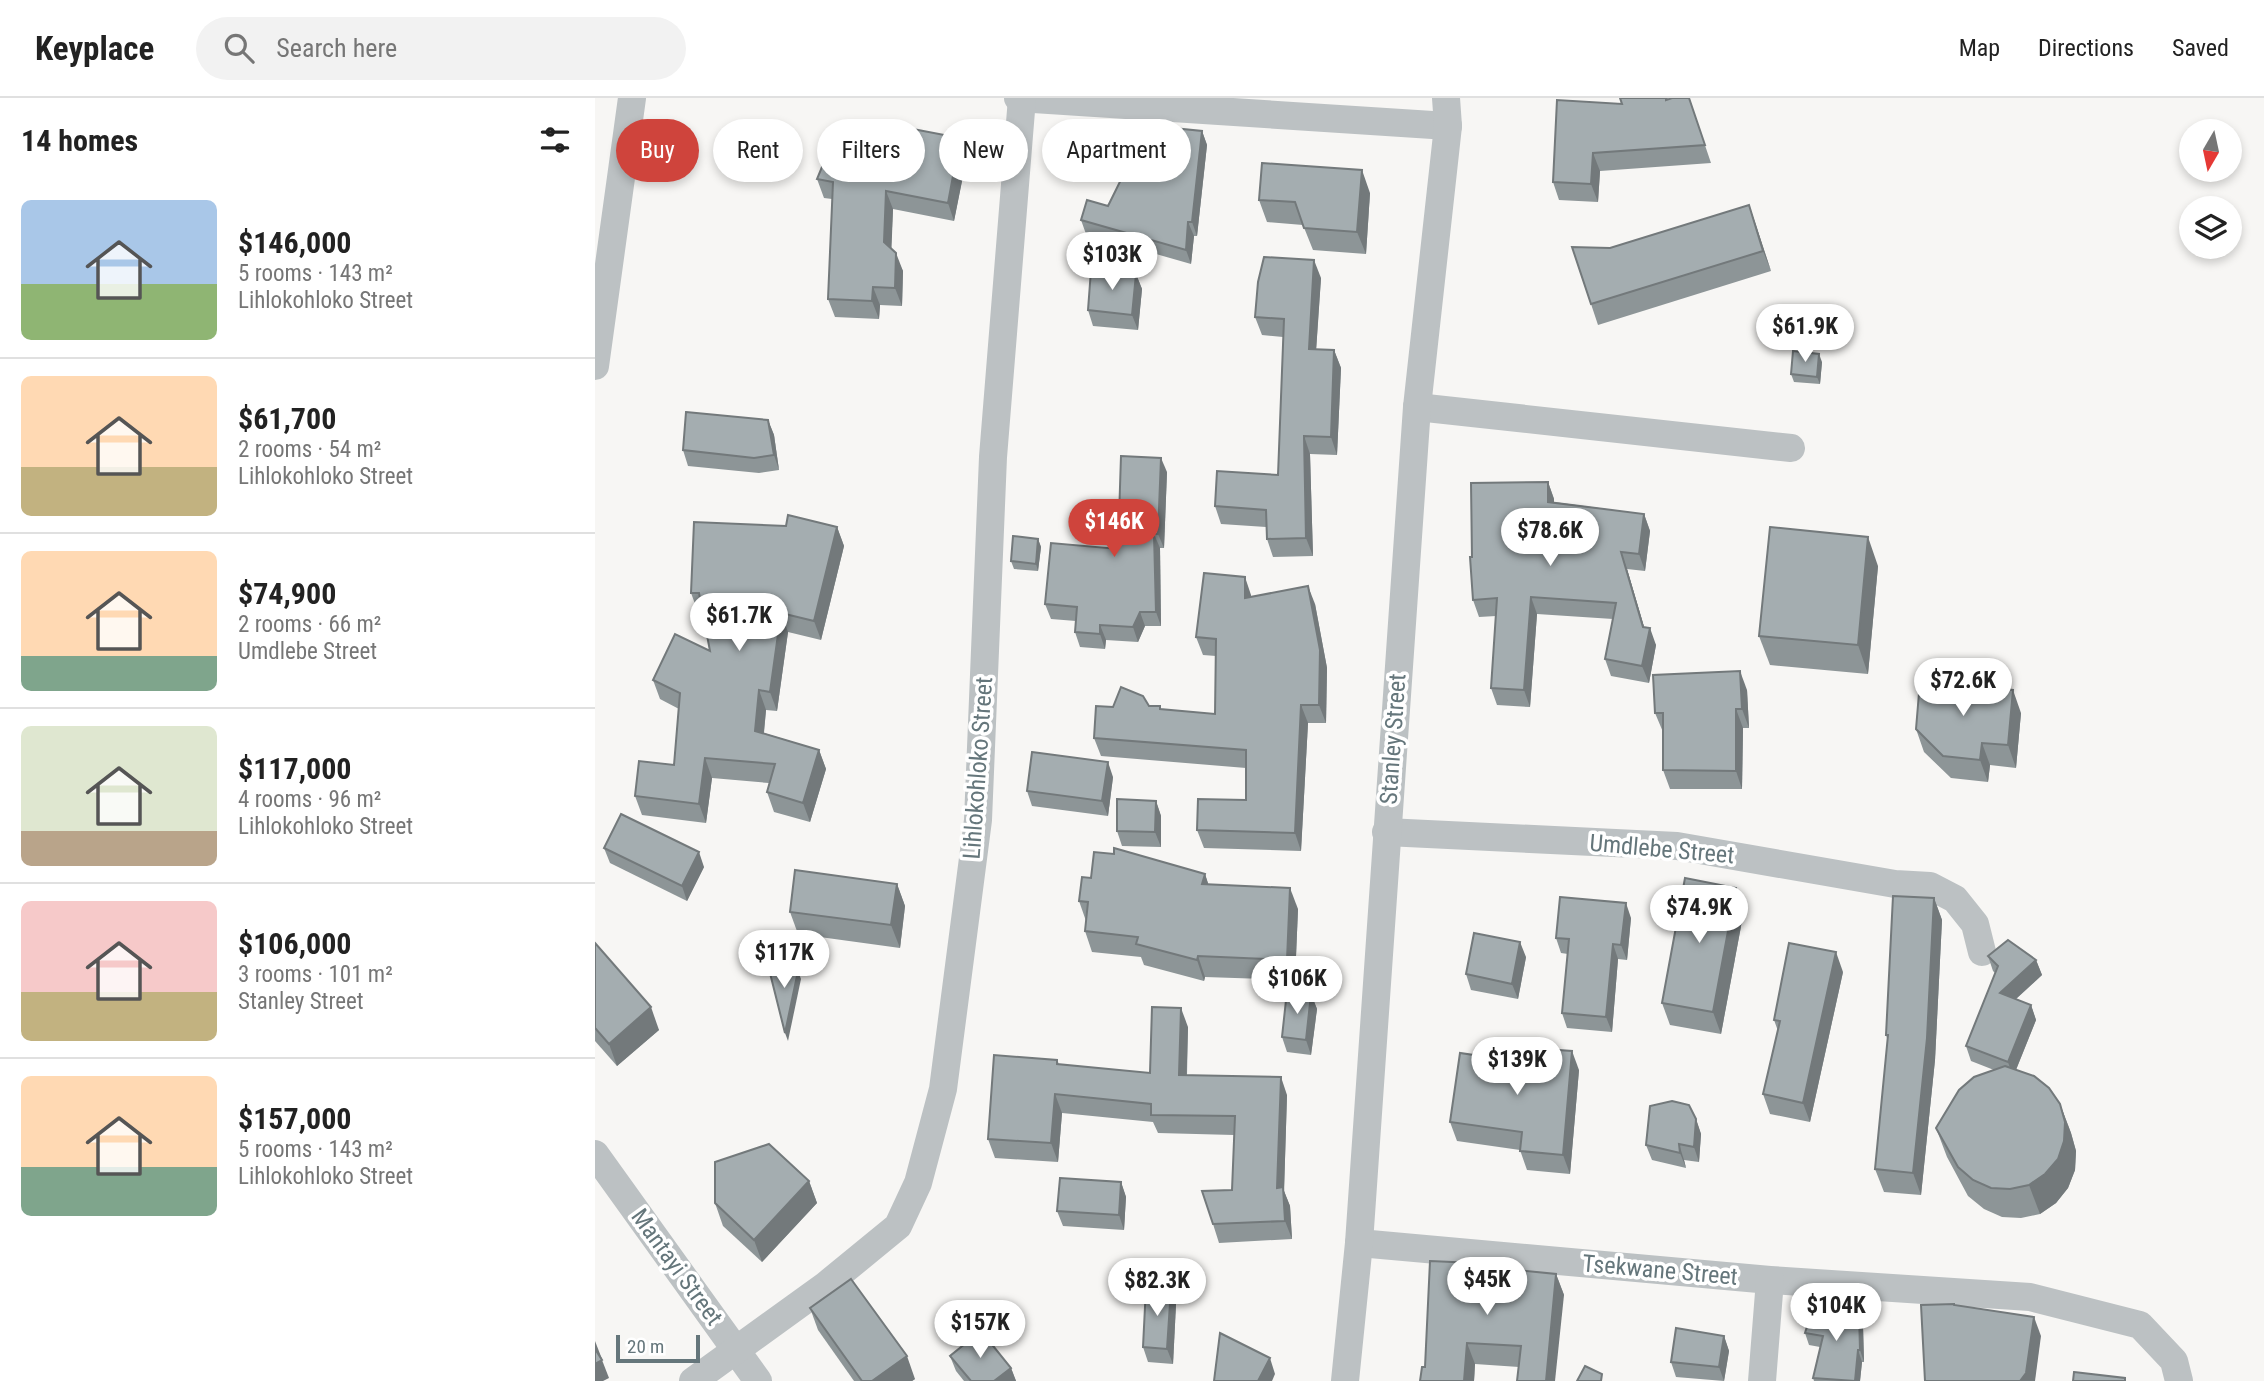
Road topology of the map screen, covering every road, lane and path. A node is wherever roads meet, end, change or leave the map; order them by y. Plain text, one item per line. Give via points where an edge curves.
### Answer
1 (632, 98) edge
2 (1021, 98) edge
3 (1446, 98) edge
4 (1448, 126) junction
5 (595, 366) edge
6 (1417, 407) junction
7 (1791, 448) dead end
8 (1386, 832) junction
9 (1982, 952) dead end
10 (595, 1154) edge
11 (1359, 1243) junction
12 (1770, 1280) junction
13 (737, 1350) junction
14 (693, 1381) edge
15 (758, 1381) edge
16 (1345, 1381) edge
17 (1762, 1381) edge
18 (2179, 1381) edge

1 - 5 street
2 - 4 street
2 - 13 street, Lihlokohloko Street via 993,457 978,820 943,1089 918,1184 898,1226
3 - 4 street, Stanley Street
4 - 6 street, Stanley Street
6 - 7 street
6 - 8 street, Stanley Street
8 - 9 street, Umdlebe Street via 1677,846 1930,886 1955,899 1968,915
8 - 11 street, Stanley Street
10 - 13 street, Mantayi Street
11 - 12 street, Tsekwane Street
11 - 16 street, Stanley Street
12 - 17 street
12 - 18 street, Tsekwane Street via 2029,1297 2054,1303 2140,1325 2174,1361
13 - 14 street, Lihlokohloko Street
13 - 15 street, Mantayi Street

